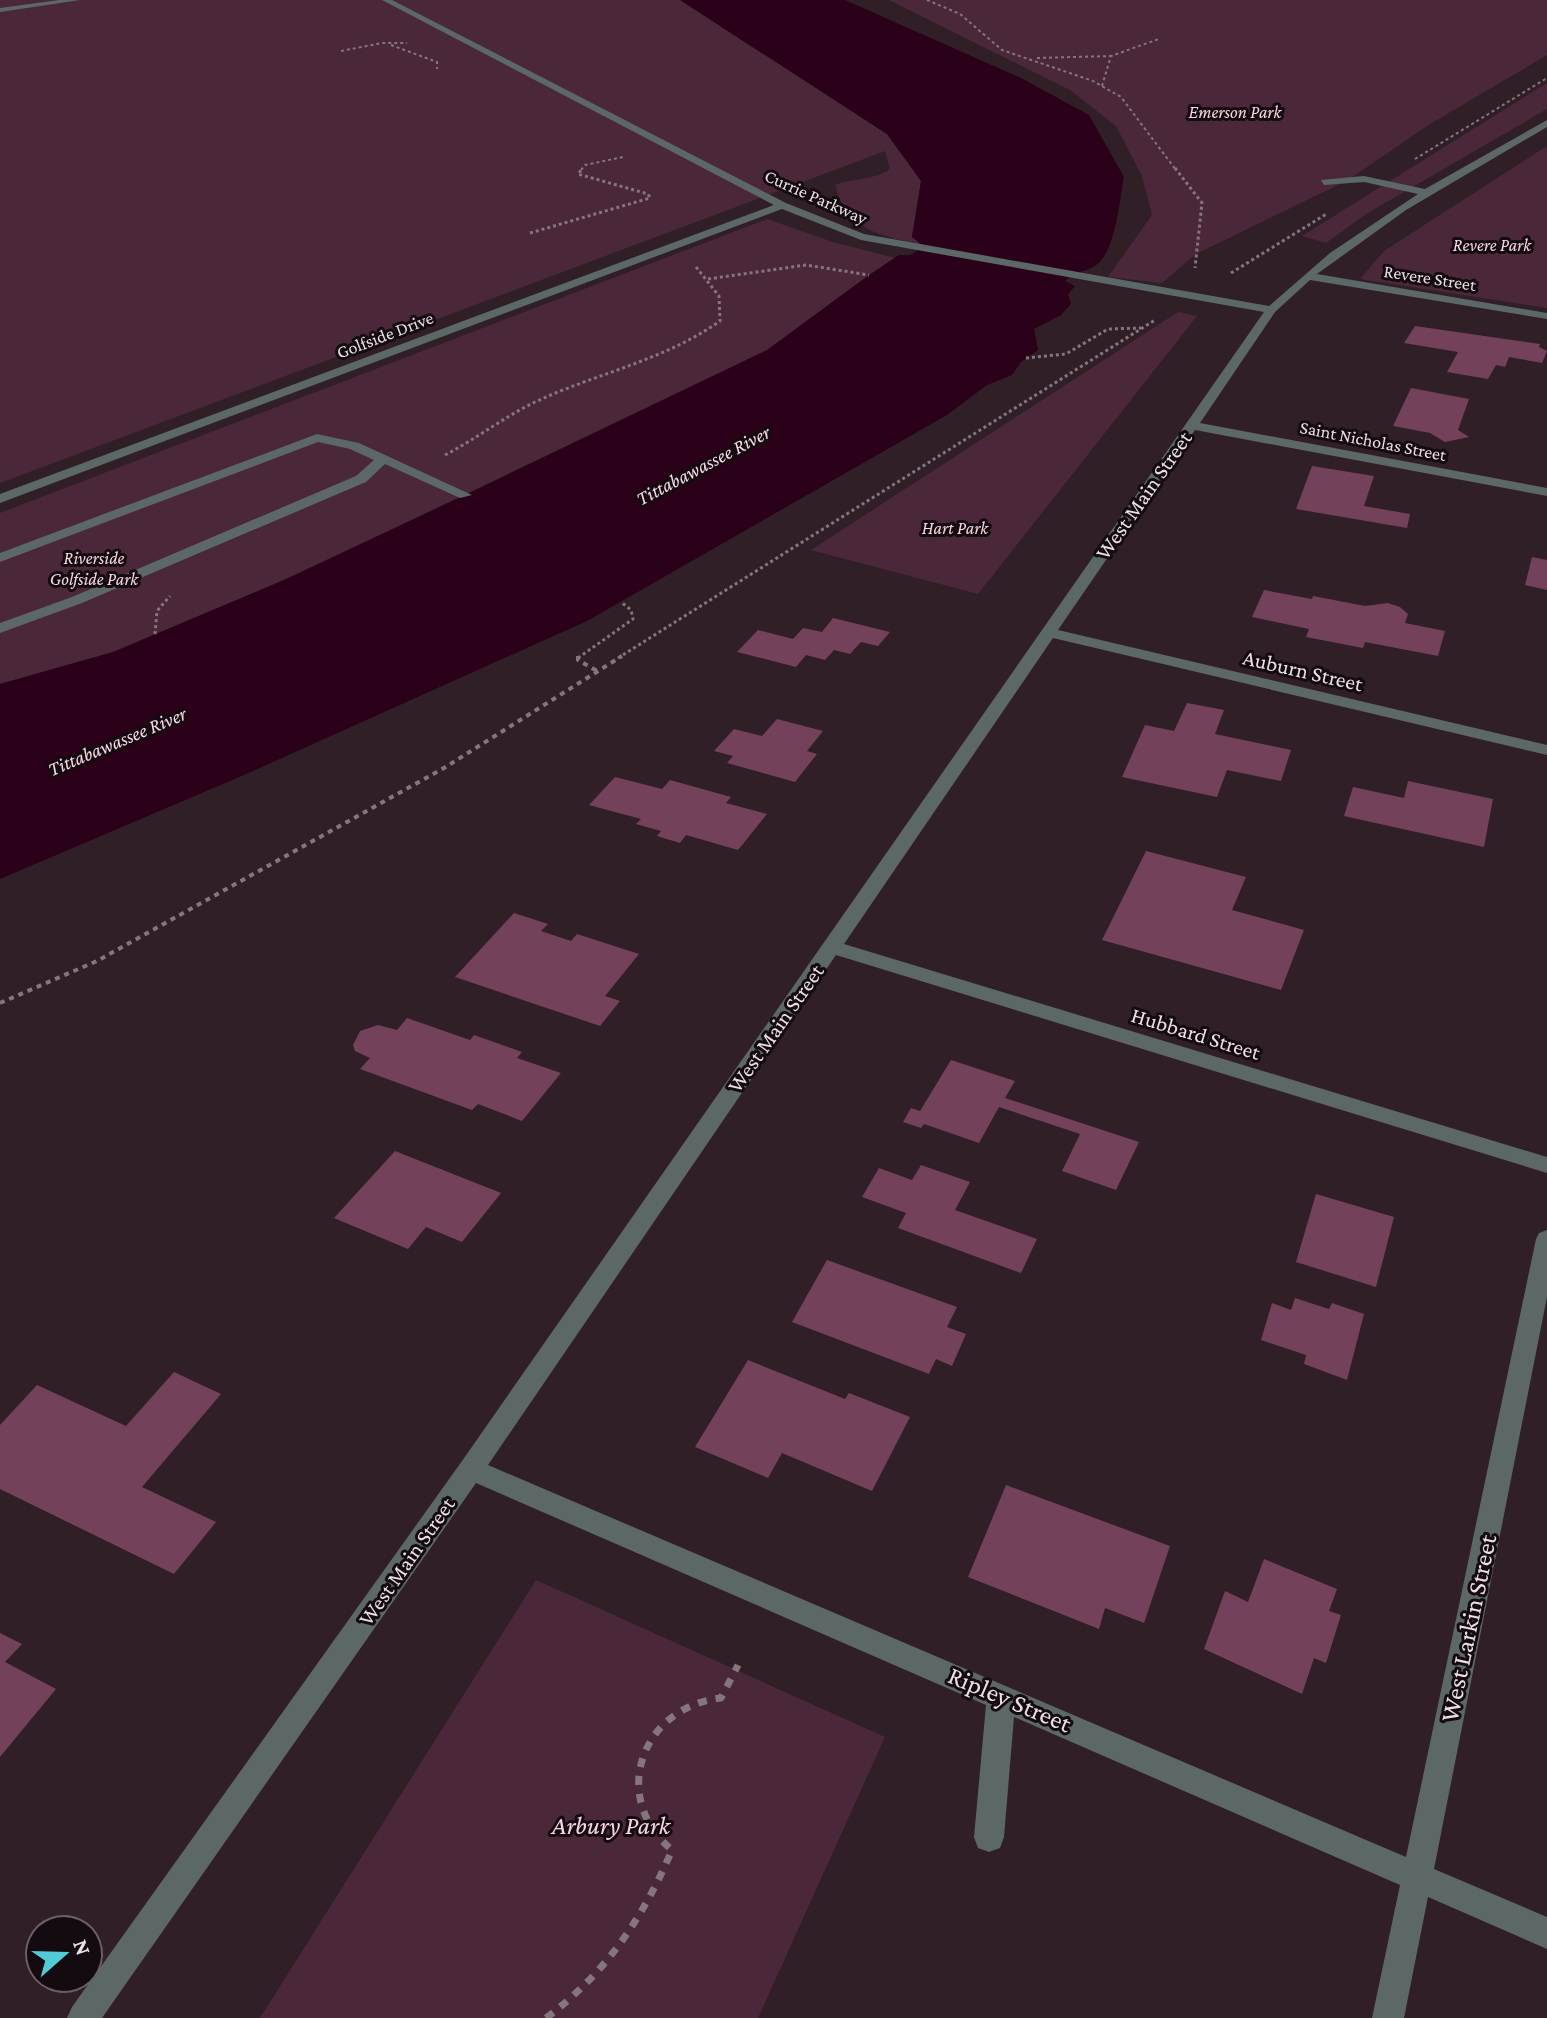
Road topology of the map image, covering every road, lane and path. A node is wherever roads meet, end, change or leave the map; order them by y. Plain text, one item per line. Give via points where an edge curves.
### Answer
1 (76, 0) edge
2 (386, 0) edge
3 (927, 0) edge
4 (0, 10) edge
5 (1159, 39) dead end
6 (382, 43) junction
7 (407, 43) dead end
8 (341, 51) dead end
9 (1111, 56) junction
10 (1027, 58) junction
11 (437, 69) dead end
12 (1547, 78) edge
13 (1102, 86) junction
14 (1547, 123) edge
15 (628, 157) dead end
16 (1324, 182) dead end
17 (1378, 182) junction
18 (1428, 193) junction
19 (782, 205) junction
20 (530, 233) dead end
21 (869, 275) dead end
22 (1307, 276) junction
23 (707, 279) dead end
24 (1193, 297) junction
25 (1271, 310) junction
26 (1547, 316) edge
27 (1142, 328) junction
28 (1026, 358) dead end
29 (1191, 425) junction
30 (382, 460) junction
31 (1547, 492) edge
32 (465, 495) dead end
33 (0, 499) edge
34 (0, 558) edge
35 (621, 602) dead end
36 (0, 628) edge
37 (1049, 632) junction
38 (598, 671) junction
39 (1547, 750) edge
40 (832, 947) junction
41 (0, 1003) edge
42 (1547, 1165) edge
43 (1547, 1239) edge
44 (471, 1469) junction
45 (738, 1665) dead end
46 (1001, 1696) junction
47 (989, 1837) dead end
48 (1417, 1875) junction
49 (1547, 1933) edge
50 (83, 2018) edge
51 (546, 2018) edge
52 (1388, 2018) edge

1 - 4 street
2 - 19 street, Currie Parkway
3 - 10 path via 960,14 1002,50
5 - 9 path
6 - 7 path
6 - 8 path
6 - 11 path via 426,56 437,62
9 - 10 path
9 - 13 path
10 - 13 path
12 - 17 path
13 - 24 path via 1121,97 1202,203
14 - 18 street, West Main Street
15 - 20 path via 585,165 578,174 650,198
16 - 17 street
17 - 18 street
17 - 24 path
18 - 22 street, West Main Street
19 - 24 street, Currie Parkway via 861,237
19 - 33 street, Golfside Drive
21 - 23 path via 806,265
22 - 25 street, West Main Street
22 - 26 street, Revere Street
24 - 25 street, Currie Parkway
24 - 27 path
25 - 29 street, West Main Street
27 - 28 path via 1107,327 1074,351
27 - 38 path
29 - 31 street, Saint Nicholas Street
29 - 37 street, West Main Street
30 - 32 street
30 - 34 street via 354,446 317,438
30 - 36 street via 361,479
35 - 38 path via 633,619 578,656
37 - 39 street, Auburn Street
37 - 40 street, West Main Street
38 - 41 path via 444,768 97,961
40 - 42 street, Hubbard Street
40 - 44 street, West Main Street
43 - 48 street, West Larkin Street
44 - 46 street, Ripley Street
44 - 50 street, West Main Street
45 - 51 path via 721,1698 697,1701 650,1739 637,1769 639,1803 652,1831 672,1850 624,1945 579,1996
46 - 47 street
46 - 48 street, Ripley Street
48 - 49 street, Ripley Street
48 - 52 street, West Larkin Street

